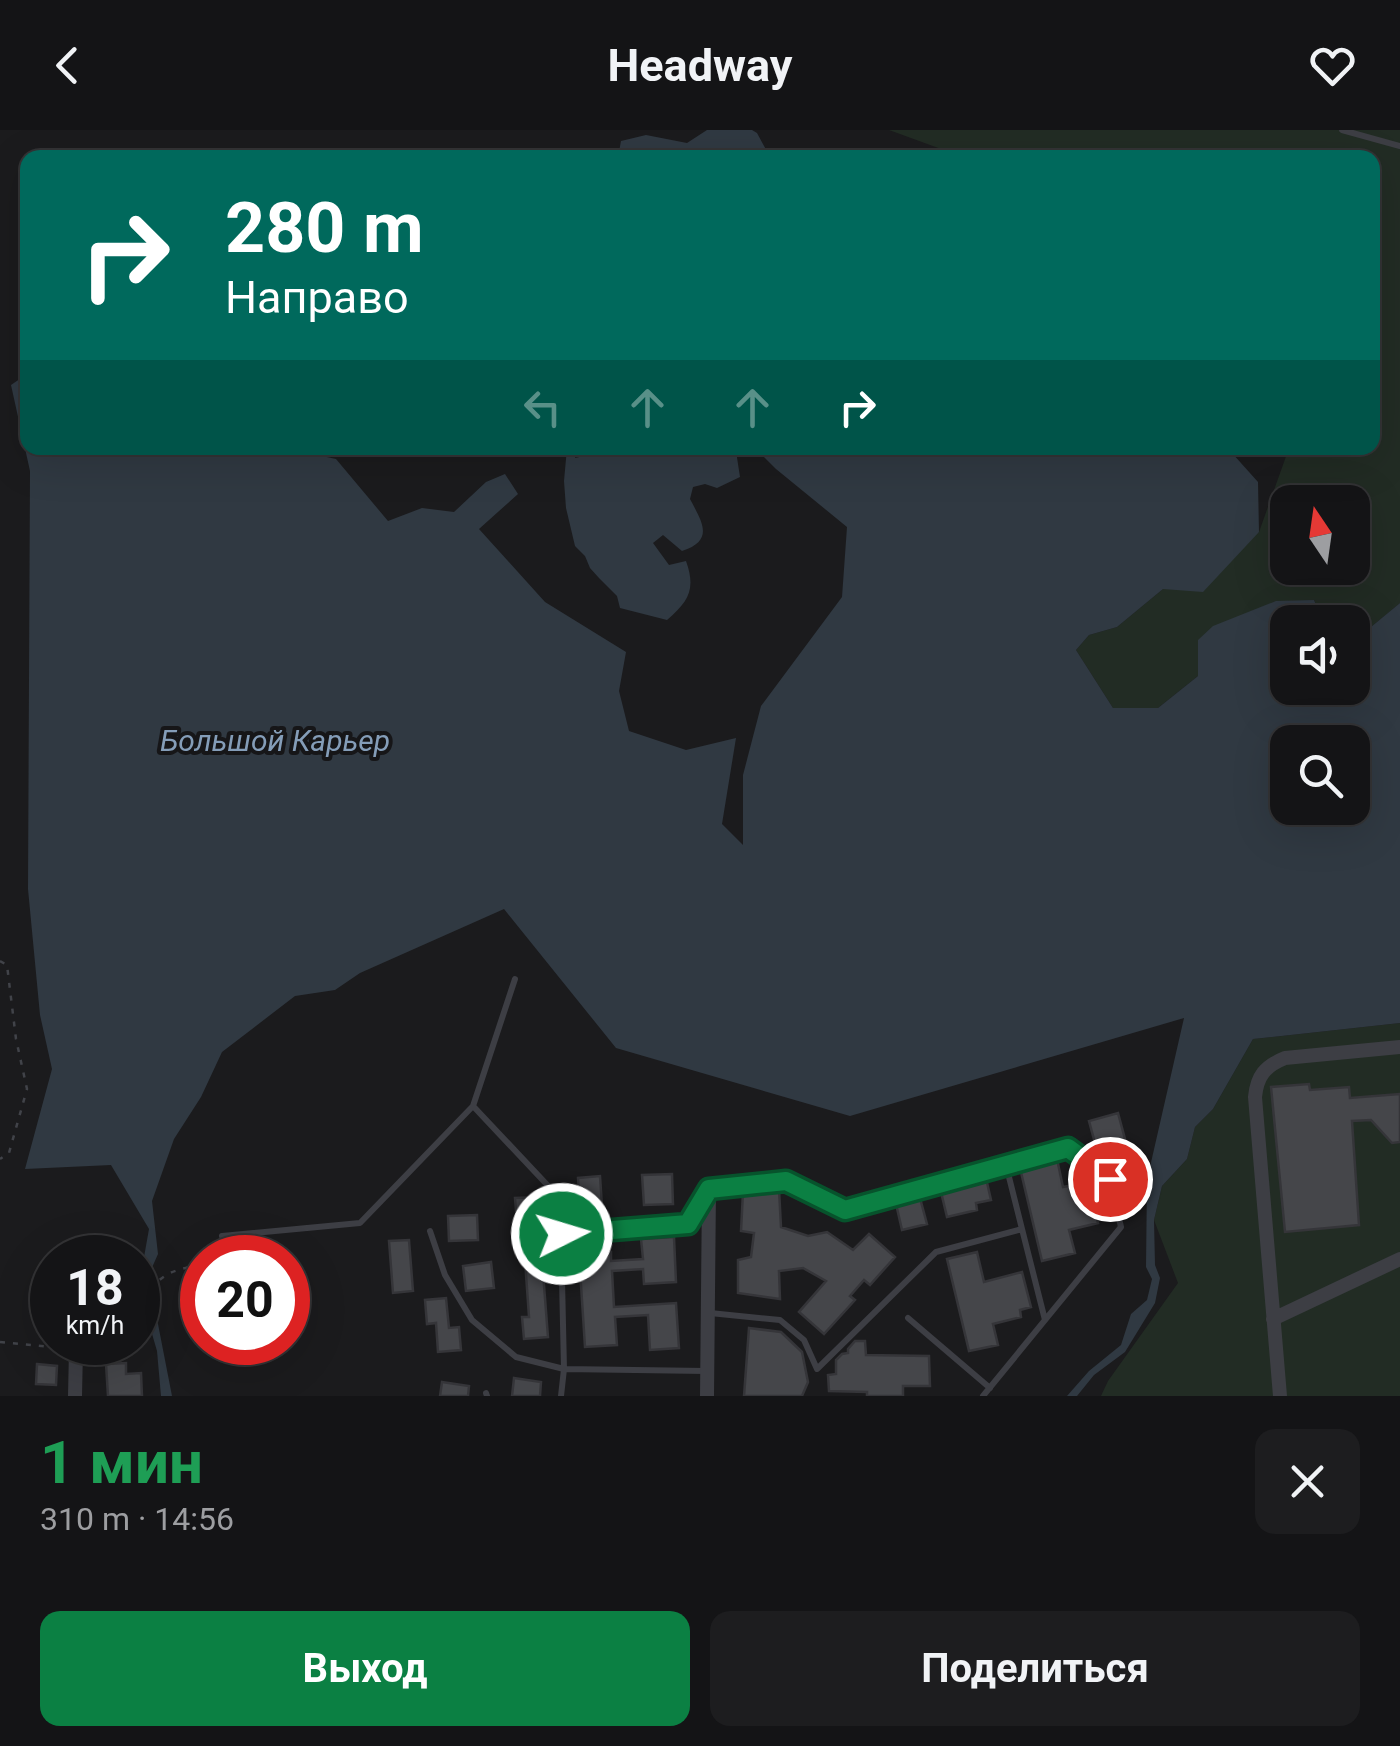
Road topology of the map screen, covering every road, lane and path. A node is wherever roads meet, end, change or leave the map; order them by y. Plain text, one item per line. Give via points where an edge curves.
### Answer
1 (1342, 130) edge
2 (1400, 146) edge
3 (0, 961) edge
4 (516, 979) dead end
5 (1400, 1047) edge
6 (473, 1106) junction
7 (0, 1159) edge
8 (1006, 1166) junction
9 (709, 1189) junction
10 (1022, 1229) junction
11 (430, 1231) dead end
12 (562, 1234) junction
13 (233, 1235) edge
14 (1400, 1259) edge
15 (709, 1313) junction
16 (908, 1318) dead end
17 (1273, 1319) junction
18 (1044, 1320) junction
19 (0, 1342) edge
20 (30, 1345) edge
21 (75, 1365) edge
22 (564, 1370) junction
23 (708, 1371) junction
24 (990, 1388) junction
25 (74, 1396) edge
26 (561, 1396) edge
27 (707, 1396) edge
28 (983, 1396) edge
29 (1280, 1396) edge

1 - 2 lane
3 - 7 path via 7,965 28,1089 9,1152
4 - 6 lane
5 - 17 street via 1285,1058 1257,1082
6 - 12 lane via 552,1190
6 - 13 lane via 360,1223
8 - 9 lane via 845,1210 786,1181
8 - 10 lane
8 - 18 lane via 1068,1148 1110,1179 1120,1227
9 - 12 lane via 688,1224
9 - 15 street
10 - 15 lane via 936,1252 818,1369 804,1340 780,1320
10 - 18 lane
11 - 22 lane via 445,1276 472,1320 516,1358
12 - 22 lane
14 - 17 street
15 - 23 street
16 - 24 lane
17 - 29 street
18 - 24 lane
19 - 20 path
21 - 25 street
22 - 23 lane
22 - 26 lane
23 - 27 street
24 - 28 lane

